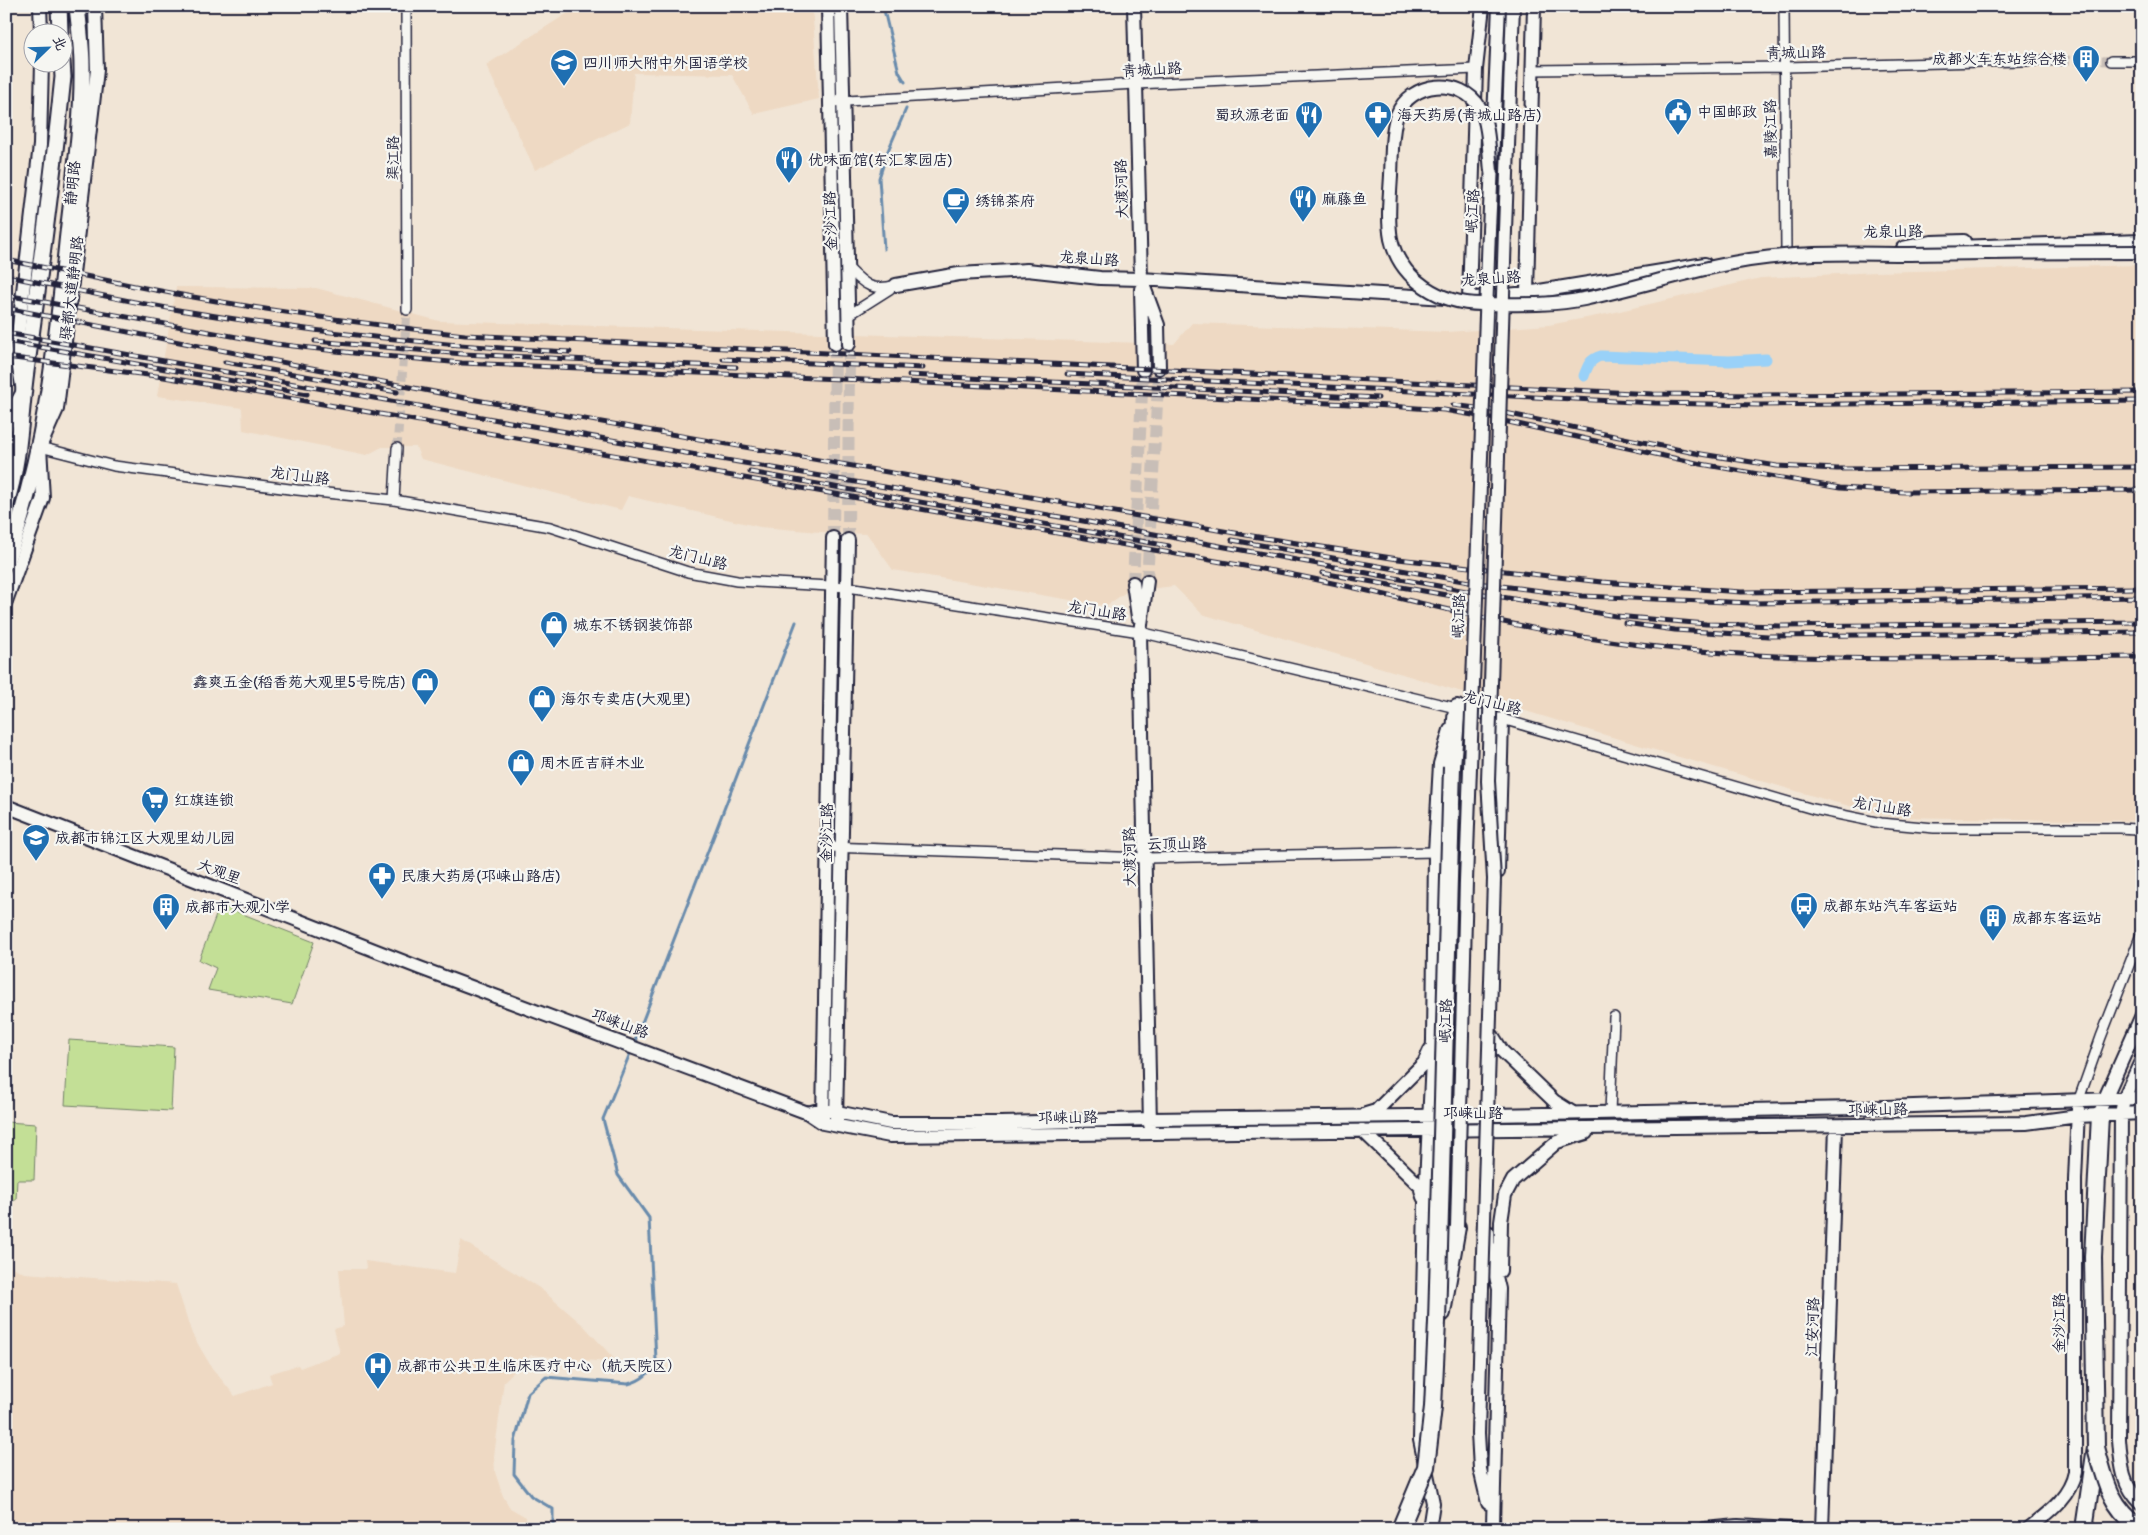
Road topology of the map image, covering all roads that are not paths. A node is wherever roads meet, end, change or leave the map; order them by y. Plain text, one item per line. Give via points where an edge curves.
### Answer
1 (40, 6) edge
2 (59, 6) edge
3 (77, 6) edge
4 (95, 6) edge
5 (406, 6) edge
6 (828, 6) edge
7 (841, 6) edge
8 (1134, 6) edge
9 (1483, 6) edge
10 (1499, 6) edge
11 (1513, 6) edge
12 (1534, 6) edge
13 (1784, 6) edge
14 (41, 22) edge
15 (60, 22) edge
16 (2060, 60) tunnel mouth
17 (2111, 61) tunnel mouth
18 (2142, 61) edge
19 (1784, 67) junction
20 (1476, 69) junction
21 (1532, 70) junction
22 (42, 72) edge
23 (62, 72) edge
24 (1135, 84) junction
25 (830, 102) junction
26 (843, 102) junction
27 (1491, 172) junction
28 (2142, 239) edge
29 (1903, 248) junction
30 (1786, 251) junction
31 (2142, 252) edge
32 (848, 268) junction
33 (1140, 278) junction
34 (896, 285) junction
35 (1527, 293) junction
36 (1469, 299) junction
37 (407, 310) tunnel mouth
38 (849, 315) junction
39 (835, 344) tunnel mouth
40 (849, 344) tunnel mouth
41 (1159, 368) tunnel mouth
42 (1143, 370) tunnel mouth
43 (23, 391) junction
44 (6, 427) edge
45 (40, 447) junction
46 (397, 448) tunnel mouth
47 (394, 500) junction
48 (6, 503) edge
49 (833, 538) tunnel mouth
50 (848, 540) tunnel mouth
51 (6, 562) edge
52 (1147, 581) tunnel mouth
53 (1133, 583) tunnel mouth
54 (834, 586) junction
55 (848, 587) junction
56 (6, 601) edge
57 (1140, 632) junction
58 (1457, 708) junction
59 (1502, 719) junction
60 (6, 806) edge
61 (2142, 832) edge
62 (829, 847) junction
63 (843, 848) junction
64 (1435, 852) junction
65 (1146, 858) junction
66 (2142, 932) edge
67 (420, 968) joint
68 (2142, 1015) edge
69 (1614, 1017) dead end
70 (1492, 1036) junction
71 (1433, 1040) junction
72 (2142, 1059) edge
73 (2124, 1098) junction
74 (2142, 1098) edge
75 (2079, 1099) junction
76 (2102, 1107) junction
77 (822, 1109) junction
78 (1610, 1112) junction
79 (808, 1113) junction
80 (837, 1113) junction
81 (2142, 1113) edge
82 (1573, 1114) junction
83 (2121, 1114) junction
84 (1491, 1115) junction
85 (1360, 1116) junction
86 (1429, 1116) junction
87 (2078, 1116) junction
88 (1150, 1119) junction
89 (823, 1123) junction
90 (836, 1126) junction
91 (1836, 1127) junction
92 (1429, 1129) junction
93 (1490, 1129) junction
94 (1598, 1129) junction
95 (1362, 1130) junction
96 (1150, 1133) junction
97 (1425, 1203) junction
98 (1457, 1227) joint
99 (1499, 1288) junction
100 (1435, 1354) junction
101 (2096, 1447) junction
102 (2142, 1504) edge
103 (1495, 1527) edge
104 (1400, 1528) edge
105 (1429, 1529) edge
106 (1704, 1529) edge
107 (1792, 1529) edge
108 (1822, 1529) edge
109 (2028, 1529) edge
110 (2084, 1529) edge
111 (2141, 1529) edge

1 - 14 street
2 - 15 main road
3 - 45 main road, 静明路 via 82,67 78,140 52,372
4 - 45 street, 驿都大道静明路 via 98,70 62,369 57,409
5 - 37 street, 渠江路
6 - 25 street, 金沙江路
7 - 26 street, 金沙江路
8 - 24 street, 大渡河路
9 - 20 street, 岷江路
10 - 27 street, 岷江路, bridge
11 - 103 street, bridge via 1488,781 1494,879 1479,1451 1480,1469
12 - 21 street
13 - 19 street, 嘉陵江路
16 - 19 street, 青城山路
17 - 18 street
19 - 21 street, 青城山路
19 - 30 street, 嘉陵江路
20 - 24 street, 青城山路
20 - 36 street, 岷江路
21 - 35 street
22 - 43 street via 40,146 16,352
23 - 43 main road, 静明路 via 50,204
24 - 26 street, 青城山路
24 - 33 street, 大渡河路
25 - 26 street, 青城山路
25 - 39 street, 金沙江路
26 - 32 street, 金沙江路
27 - 31 street, bridge via 1485,121 1480,108 1468,94 1438,86 1425,88 1411,96 1398,114 1393,140 1389,213 1392,242 1398,258 1410,274 1442,296 1473,304 1582,300 1720,265 1784,256
27 - 98 street, 岷江路, bridge
28 - 29 street, 龙泉山路 via 2034,246
28 - 29 street via 1932,242
29 - 30 street, 龙泉山路
30 - 35 street, 龙泉山路
32 - 34 street, 龙泉山路 via 866,285 878,288
32 - 38 street, 金沙江路
33 - 34 street, 龙泉山路 via 1100,278 1027,270 959,274
33 - 36 street, 龙泉山路
33 - 41 street, 大渡河路 via 1158,325
33 - 42 street
34 - 38 street
35 - 36 street, 龙泉山路
38 - 40 street, 金沙江路
43 - 44 street
43 - 48 main road via 17,454
45 - 47 street, 龙门山路 via 114,466
45 - 51 main road, 驿都大道静明路 via 20,524
45 - 56 street via 43,498
46 - 47 street
47 - 54 street, 龙门山路 via 550,527 688,572 737,582
49 - 54 street, 金沙江路
50 - 55 street, 金沙江路
52 - 57 street, 大渡河路
53 - 57 street
54 - 55 street, 龙门山路
54 - 62 street, 金沙江路
55 - 57 street, 龙门山路
55 - 63 street, 金沙江路
57 - 58 street, 龙门山路
57 - 65 street, 大渡河路
58 - 59 street, 龙门山路
58 - 64 street via 1440,764
58 - 100 highway, bridge via 1452,766
59 - 61 street, 龙门山路 via 1813,808 1880,824 1934,828 2120,828
59 - 70 street
60 - 67 street, 大观里
62 - 63 street, 云顶山路
62 - 77 street, 金沙江路
63 - 65 street, 云顶山路
63 - 80 street, 金沙江路
64 - 65 street, 云顶山路
64 - 71 street
65 - 88 street, 大渡河路
66 - 75 street
67 - 79 street, 邛崃山路
68 - 76 street
69 - 78 street
70 - 82 street via 1502,1051
70 - 84 street
71 - 85 street via 1424,1064 1376,1111
71 - 86 street
72 - 73 street
73 - 74 street, 邛崃山路
73 - 76 street, 邛崃山路
73 - 83 street
75 - 76 street, 邛崃山路
75 - 78 street, 邛崃山路 via 1979,1105
75 - 87 street, 金沙江路
76 - 83 street, 邛崃山路
76 - 87 street, 邛崃山路
76 - 101 highway via 2093,1257
77 - 79 street
77 - 80 street, 邛崃山路
77 - 89 street, 金沙江路
78 - 82 street, 邛崃山路
79 - 89 street, 邛崃山路
80 - 88 street, 邛崃山路 via 891,1123
80 - 90 street, 金沙江路
81 - 83 street, 邛崃山路
82 - 84 street, 邛崃山路
83 - 102 street via 2119,1440 2122,1473 2134,1497
84 - 86 street, 邛崃山路
84 - 93 street
85 - 86 street, 邛崃山路
85 - 88 street, 邛崃山路
86 - 92 street
87 - 91 street, 邛崃山路 via 2026,1123
87 - 109 street, 金沙江路 via 2075,1472 2072,1485 2054,1508
88 - 96 street, 大渡河路
89 - 90 street, 邛崃山路
90 - 96 street, 邛崃山路 via 890,1136
91 - 94 street, 邛崃山路
91 - 108 street, 江安河路
92 - 93 street, 邛崃山路
92 - 95 street, 邛崃山路
92 - 97 street
93 - 94 street, 邛崃山路
93 - 99 street via 1488,1243
94 - 99 street via 1557,1142 1513,1180 1505,1195 1501,1222
95 - 96 street, 邛崃山路
95 - 97 street via 1420,1186
97 - 105 street via 1420,1440 1433,1503
98 - 100 highway, bridge
99 - 103 street
100 - 104 highway, bridge via 1426,1467
101 - 110 highway
101 - 111 highway, bridge via 2113,1500 2122,1513
106 - 107 street via 1738,1526

